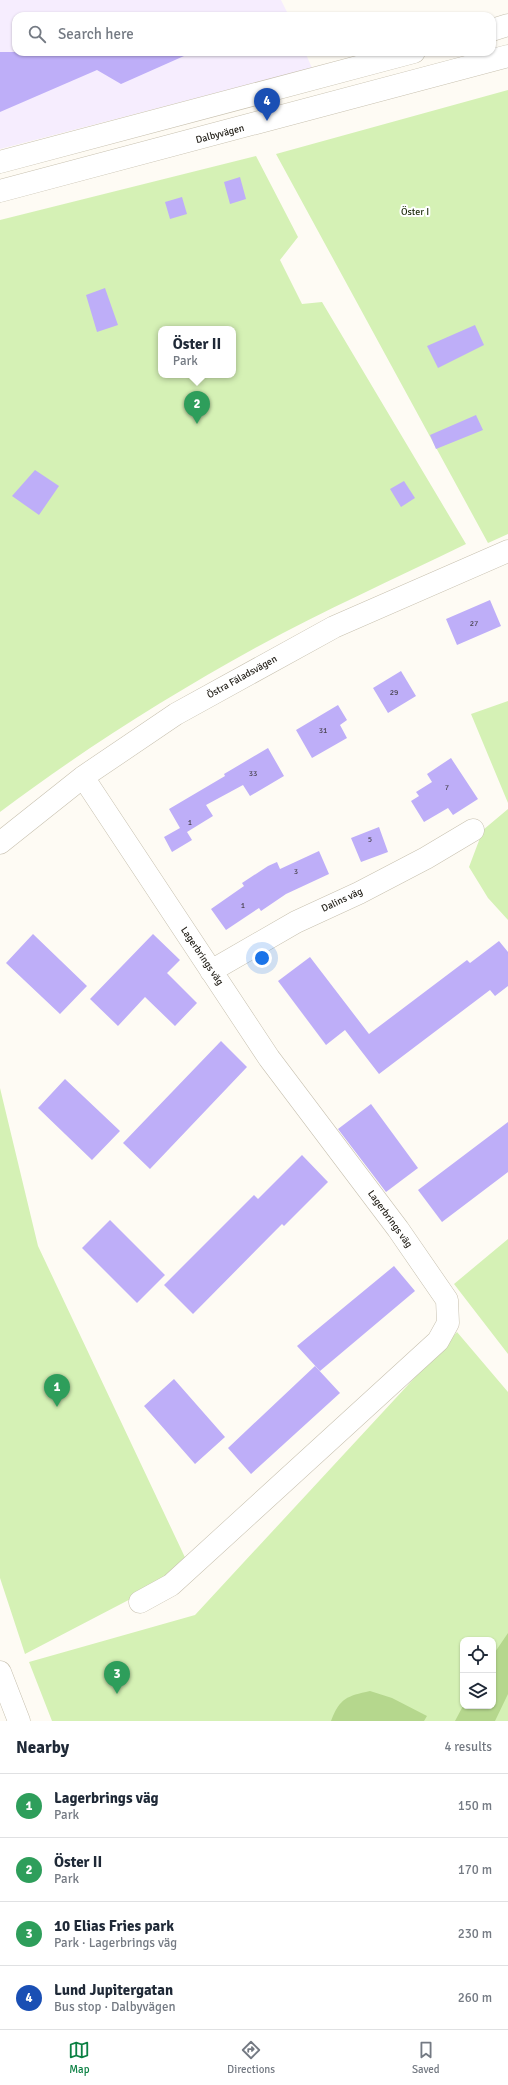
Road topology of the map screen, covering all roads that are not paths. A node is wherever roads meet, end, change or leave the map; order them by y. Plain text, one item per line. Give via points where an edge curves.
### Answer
1 (508, 25) edge
2 (496, 29) edge
3 (399, 56) edge
4 (508, 56) edge
5 (0, 162) edge
6 (0, 191) edge
7 (508, 551) edge
8 (83, 777) junction
9 (473, 830) dead end
10 (0, 843) edge
11 (211, 971) junction
12 (140, 1602) dead end
13 (0, 1672) edge
14 (19, 1721) edge

1 - 2 main road
3 - 5 main road
4 - 6 main road, Dalbyvägen
7 - 8 main road, Östra Fäladsvägen via 334,626 176,714
8 - 10 main road, Östra Fäladsvägen
8 - 11 main road, Lagerbrings väg
9 - 11 main road, Dalins väg via 426,858 296,922
11 - 12 main road, Lagerbrings väg via 269,1058 398,1229 447,1300 448,1323 438,1341 171,1585
13 - 14 main road

